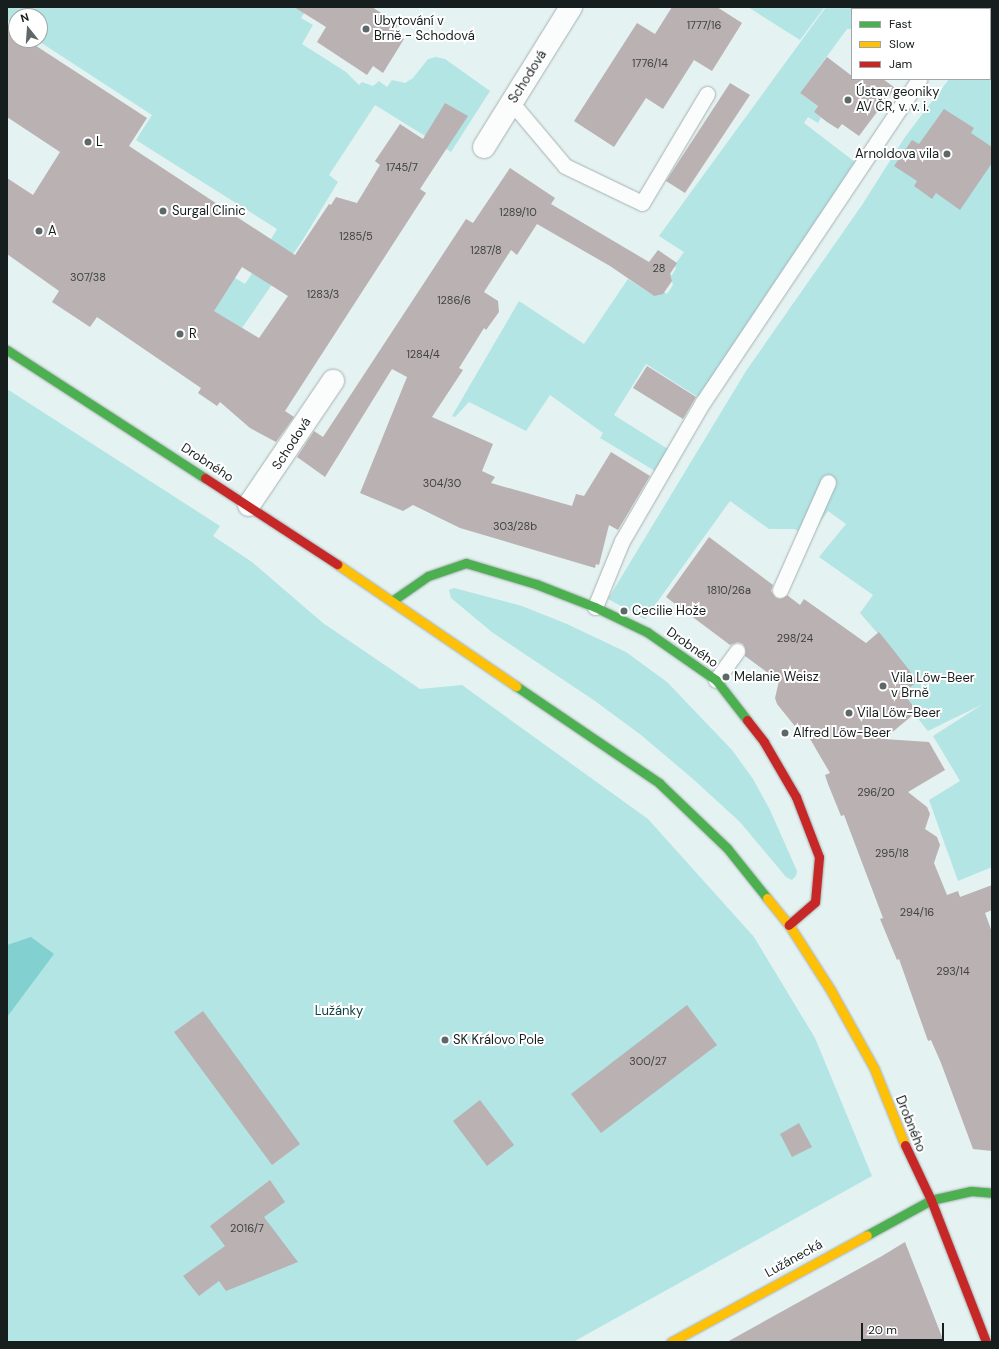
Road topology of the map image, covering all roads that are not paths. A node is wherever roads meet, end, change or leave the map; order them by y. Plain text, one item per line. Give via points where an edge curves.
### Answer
1 (571, 7) edge
2 (918, 80) edge
3 (707, 94) dead end
4 (512, 103) junction
5 (484, 147) dead end
6 (7, 350) edge
7 (333, 381) dead end
8 (828, 482) dead end
9 (249, 505) junction
10 (780, 590) dead end
11 (392, 601) junction
12 (595, 607) junction
13 (737, 650) dead end
14 (716, 680) junction
15 (789, 925) junction
16 (992, 1193) edge
17 (931, 1200) junction
18 (671, 1342) edge
19 (986, 1342) edge

1 - 4 street, Schodová
2 - 12 lane via 703,402 622,541
3 - 4 lane via 642,203 565,166
4 - 5 street, Schodová
6 - 9 street, Drobného
7 - 9 street, Schodová
8 - 10 lane
9 - 11 street, Drobného
11 - 12 street, Drobného via 428,576 466,563 536,584
11 - 15 street, Drobného via 659,783 727,848
12 - 14 street, Drobného via 647,632
13 - 14 lane
14 - 15 street, Drobného via 764,742 796,797 819,857 814,902
15 - 17 street, Drobného via 830,988 874,1068 913,1165
16 - 17 street, Lužánecká via 971,1191
17 - 18 street, Lužánecká
17 - 19 street, Drobného

